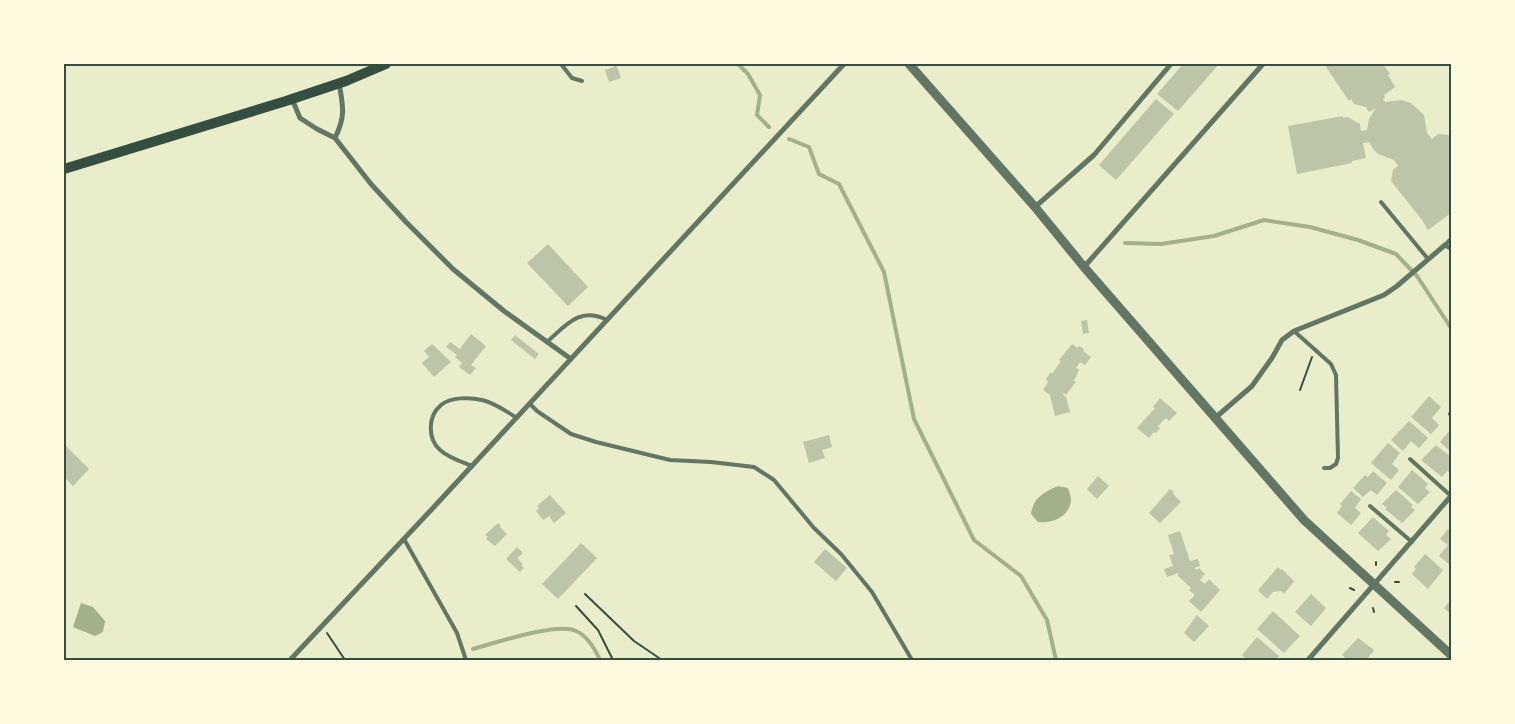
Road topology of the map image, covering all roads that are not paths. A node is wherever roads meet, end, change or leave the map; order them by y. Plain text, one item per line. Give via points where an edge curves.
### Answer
1 (386, 64) edge
2 (561, 64) edge
3 (844, 64) edge
4 (909, 64) edge
5 (1171, 64) edge
6 (1263, 64) edge
7 (582, 81) dead end
8 (339, 83) junction
9 (292, 99) junction
10 (335, 138) junction
11 (64, 169) edge
12 (1381, 202) dead end
13 (1035, 207) junction
14 (1451, 240) edge
15 (1445, 245) junction
16 (1451, 249) edge
17 (1428, 259) junction
18 (1084, 267) junction
19 (607, 320) junction
20 (1294, 331) junction
21 (548, 342) junction
22 (571, 359) junction
23 (530, 404) junction
24 (517, 418) junction
25 (1215, 418) junction
26 (1410, 459) dead end
27 (472, 466) junction
28 (1324, 468) dead end
29 (1451, 496) edge
30 (1370, 506) dead end
31 (404, 538) junction
32 (1412, 542) junction
33 (1374, 585) junction
34 (1451, 654) edge
35 (290, 660) edge
36 (466, 660) edge
37 (912, 660) edge
38 (1308, 660) edge

1 - 8 main road
2 - 7 lane via 572,78
3 - 19 street
4 - 13 street
5 - 13 street via 1094,155
6 - 18 street
8 - 9 main road
8 - 10 street via 342,124
9 - 10 street via 300,118
9 - 11 main road
10 - 21 street via 371,184 453,269
12 - 17 lane
13 - 18 street
14 - 15 lane
15 - 16 lane
15 - 17 street
17 - 20 street via 1384,295
18 - 25 street
19 - 21 lane via 587,314 577,317
19 - 22 street
20 - 25 street via 1282,340 1252,386
20 - 28 lane via 1331,364 1336,375 1338,458 1336,464
21 - 22 street
22 - 23 street
23 - 24 street
23 - 37 lane via 571,434 596,442 670,460 754,467 774,480 872,592
24 - 27 street
24 - 27 lane via 500,406 483,400 451,400 441,405 432,420 432,439 450,457
25 - 33 street via 1310,526
26 - 29 lane
27 - 31 street
29 - 32 street
30 - 32 lane
31 - 35 street
31 - 36 lane via 457,633
32 - 33 street
33 - 34 street
33 - 38 street

